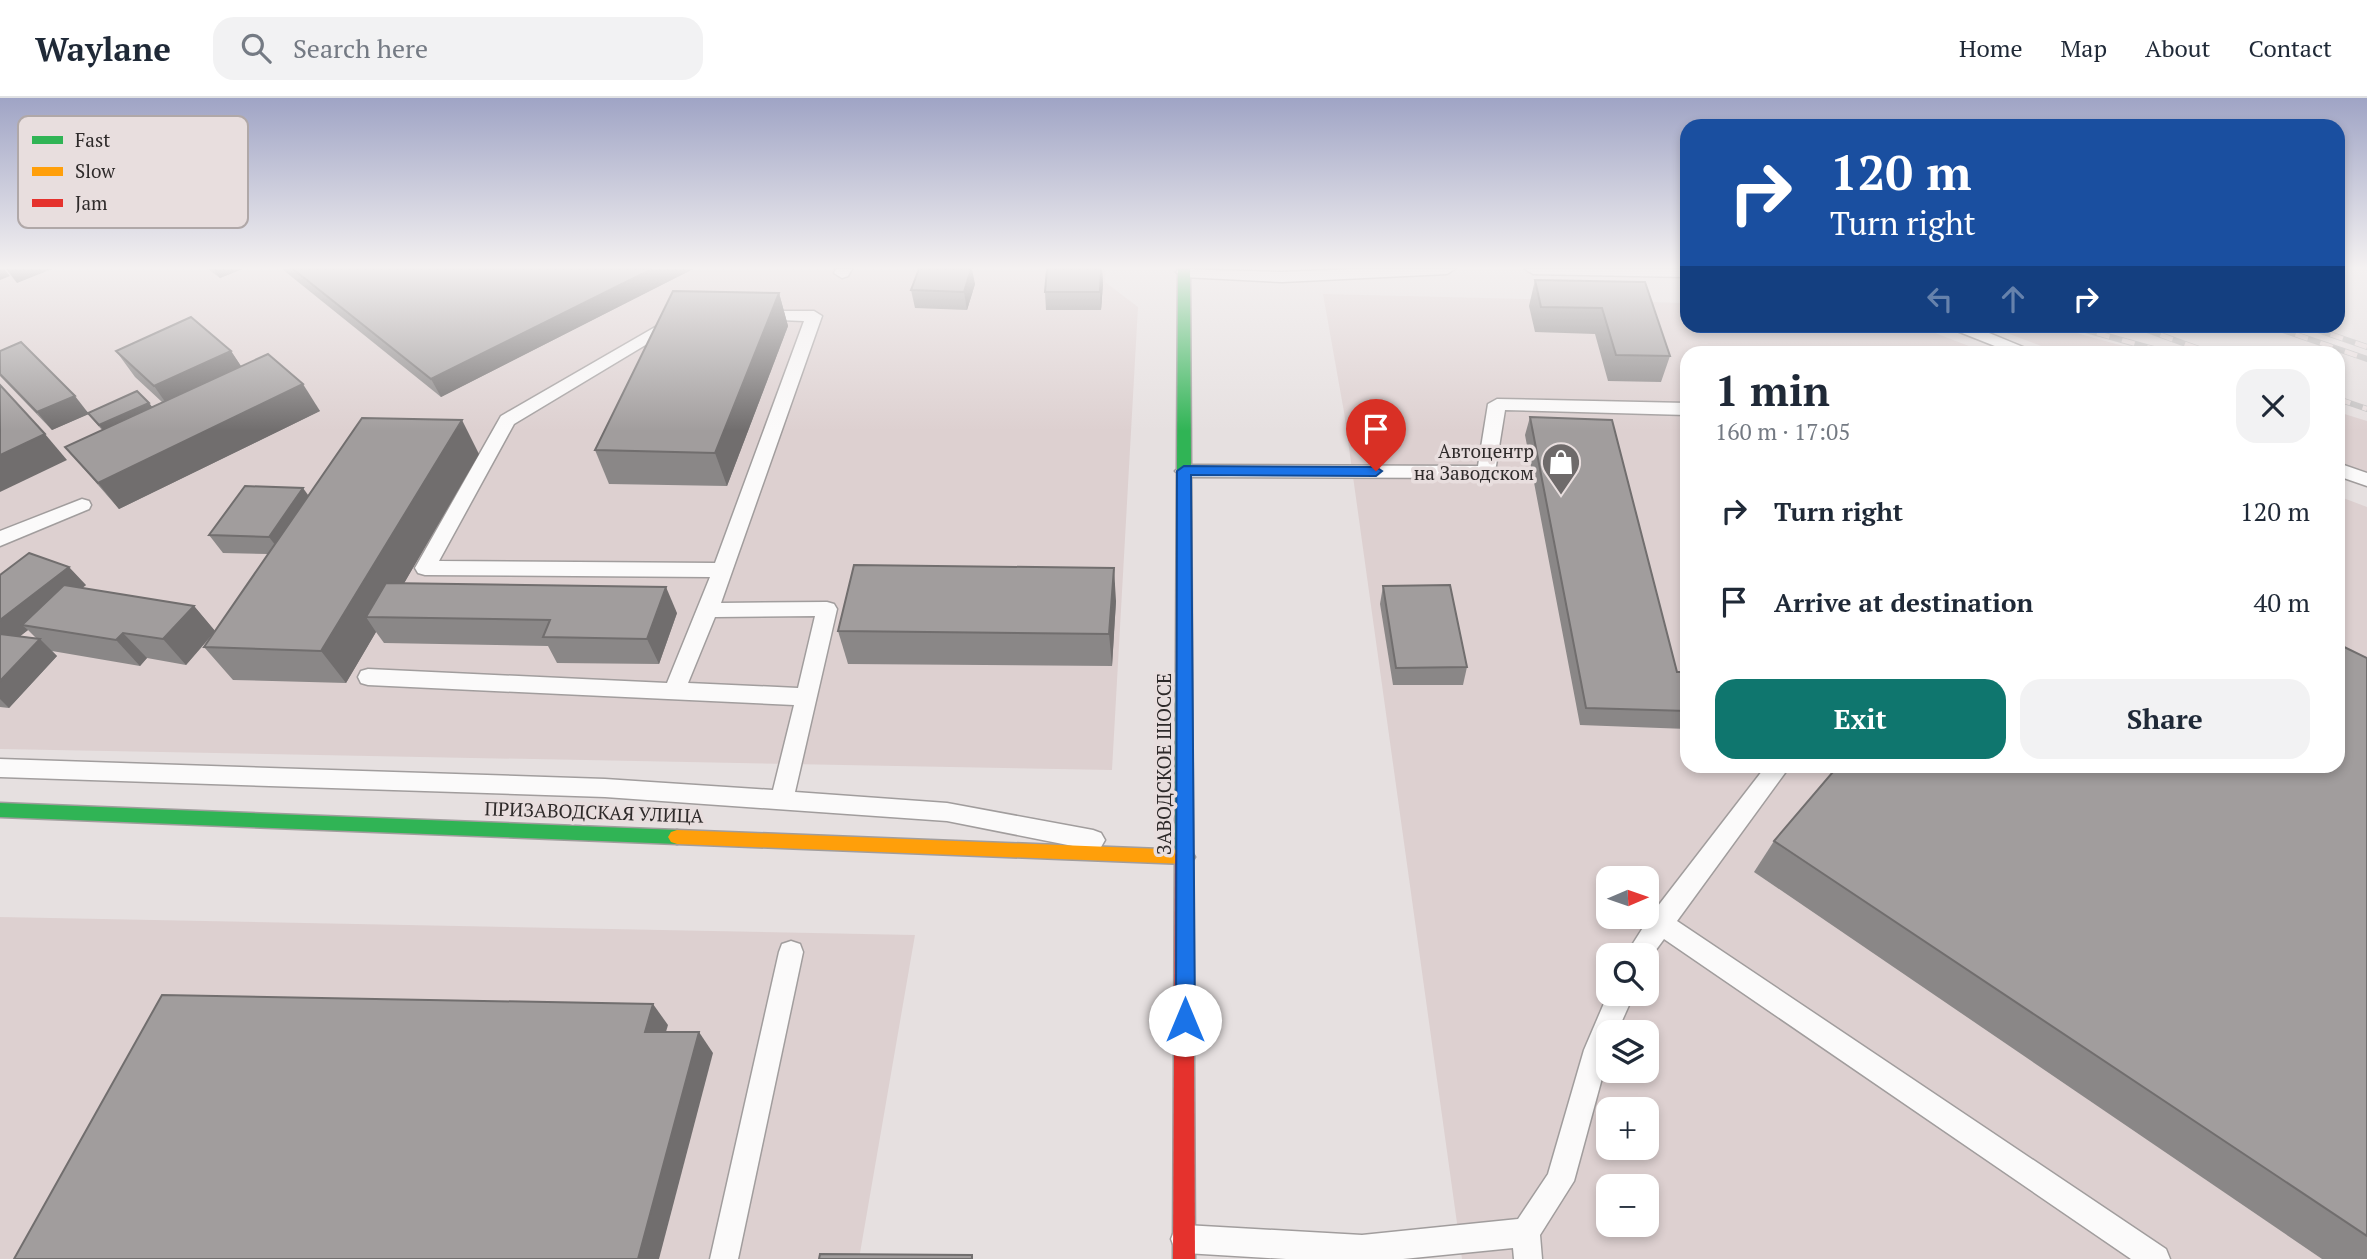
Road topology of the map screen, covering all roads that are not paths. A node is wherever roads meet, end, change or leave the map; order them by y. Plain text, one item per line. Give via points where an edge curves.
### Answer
1 (670, 323) edge
2 (811, 323) edge
3 (1184, 323) edge
4 (1976, 333) edge
5 (2011, 346) edge
6 (1680, 410) edge
7 (1184, 471) junction
8 (2345, 472) edge
9 (2367, 480) edge
10 (82, 505) dead end
11 (0, 539) edge
12 (722, 570) junction
13 (708, 610) junction
14 (368, 677) dead end
15 (674, 691) junction
16 (806, 697) junction
17 (0, 768) edge
18 (1774, 773) edge
19 (782, 801) junction
20 (0, 810) edge
21 (1186, 857) junction
22 (1660, 923) junction
23 (1646, 943) edge
24 (791, 952) dead end
25 (1616, 1006) edge
26 (1527, 1245) edge
27 (1185, 1249) edge
28 (724, 1259) edge
29 (2156, 1259) edge

1 - 12 lane via 507,420 425,568
2 - 12 lane
3 - 7 main road, ЗАВОДСКОЕ ШОССЕ
4 - 5 lane
6 - 7 lane via 1497,404 1486,472
7 - 21 main road, ЗАВОДСКОЕ ШОССЕ
8 - 9 lane
10 - 11 lane
12 - 13 lane
13 - 15 lane
13 - 16 lane via 827,609
14 - 15 lane
15 - 16 lane
16 - 19 lane
17 - 19 lane via 605,788
18 - 22 lane
19 - 21 lane via 947,812
20 - 21 main road, ПРИЗАВОДСКАЯ УЛИЦА
21 - 27 main road, ЗАВОДСКОЕ ШОССЕ
22 - 23 lane
22 - 29 lane
24 - 28 lane
25 - 26 lane via 1597,1050 1560,1181
26 - 27 lane

